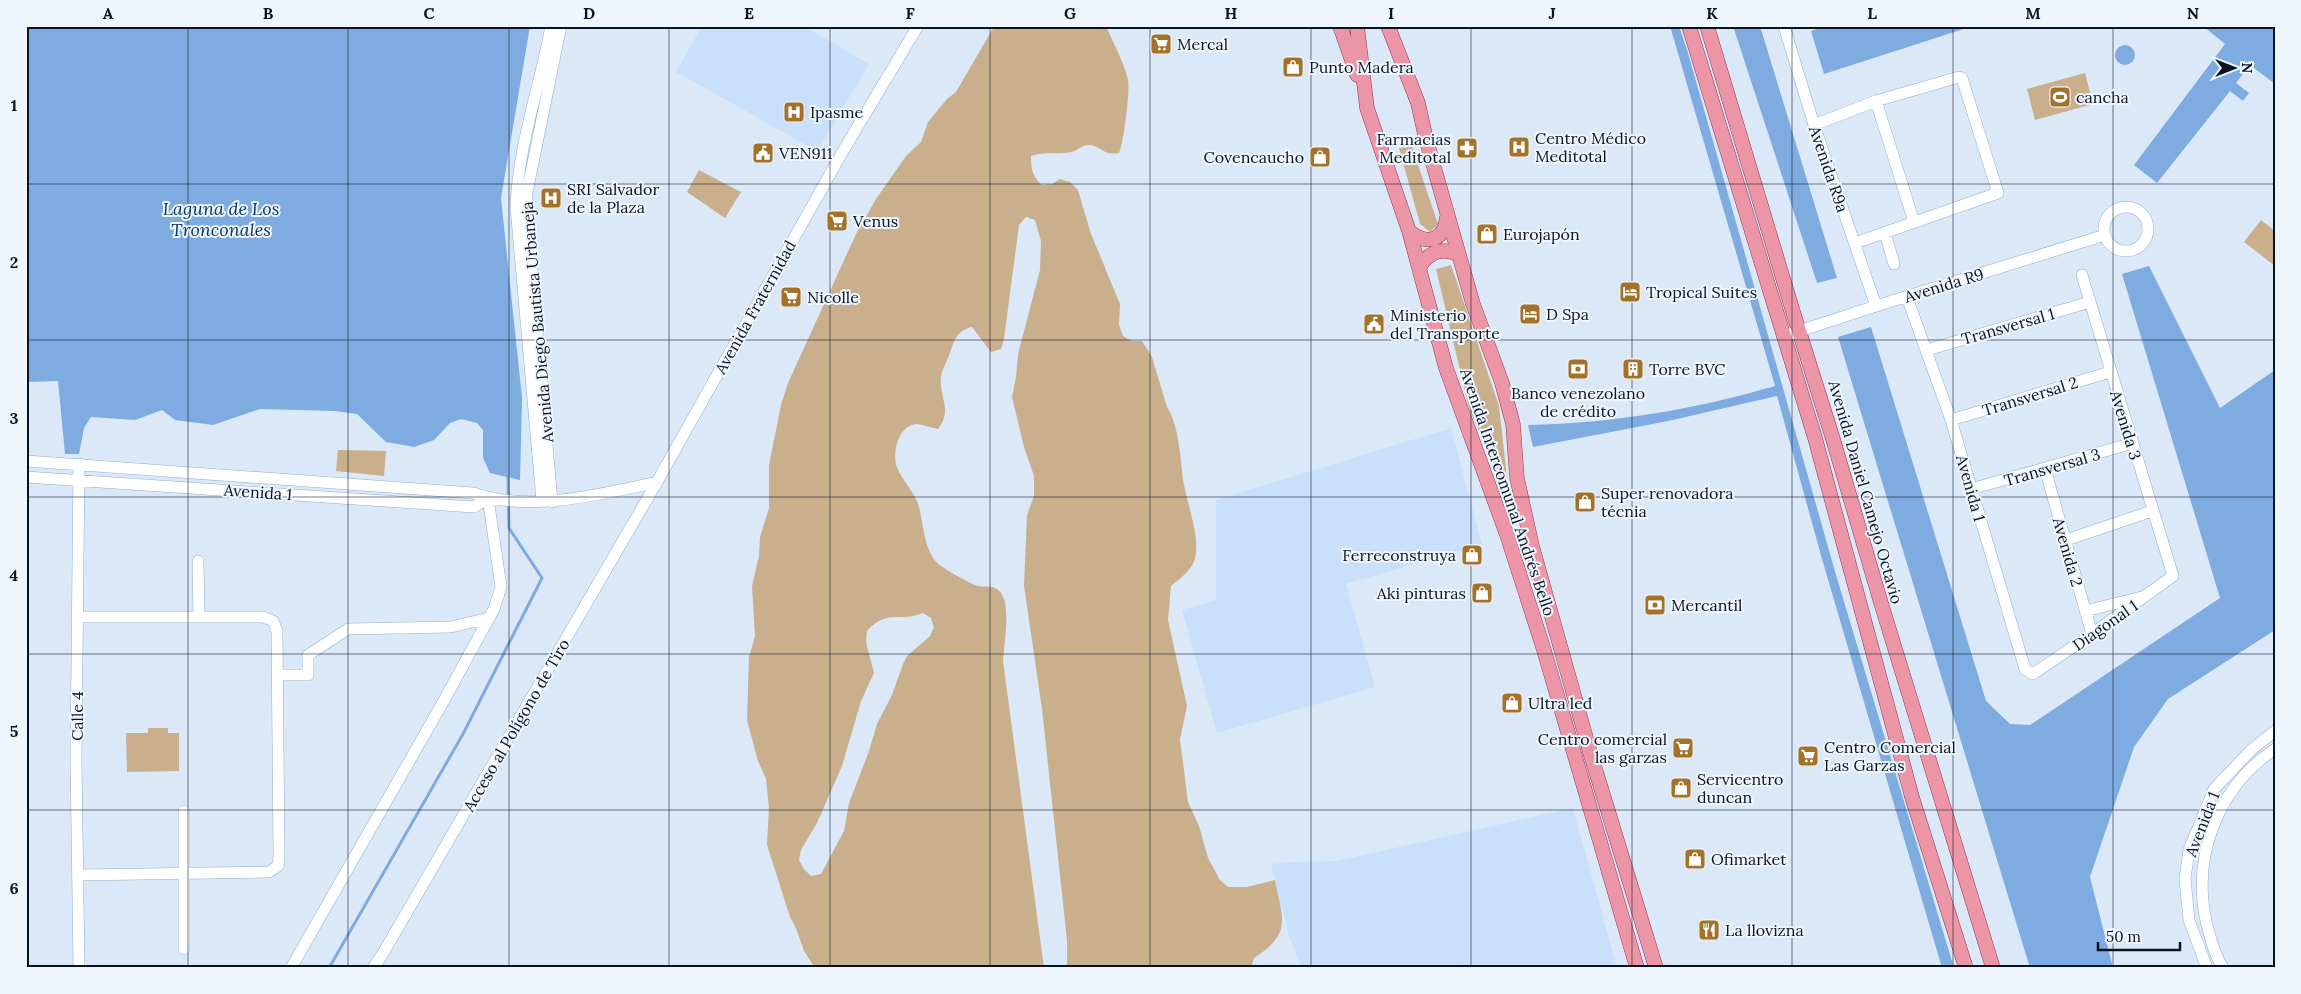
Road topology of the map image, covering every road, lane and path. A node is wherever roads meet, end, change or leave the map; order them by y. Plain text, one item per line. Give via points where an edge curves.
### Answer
1 (552, 26) edge
2 (560, 26) edge
3 (918, 26) edge
4 (1340, 26) edge
5 (1357, 26) edge
6 (1388, 26) edge
7 (1689, 26) edge
8 (1707, 26) edge
9 (1784, 29) edge
10 (1876, 101) junction
11 (1366, 108) junction
12 (1814, 125) junction
13 (1447, 217) junction
14 (1914, 222) junction
15 (1410, 231) junction
16 (1885, 233) junction
17 (2105, 235) dead end
18 (1854, 244) junction
19 (1459, 255) junction
20 (1894, 264) dead end
21 (1420, 266) junction
22 (2082, 275) dead end
23 (1907, 297) junction
24 (2090, 302) junction
25 (1876, 306) junction
26 (1800, 331) junction
27 (1784, 336) junction
28 (1927, 350) junction
29 (2110, 372) junction
30 (1951, 420) junction
31 (2132, 444) junction
32 (26, 461) edge
33 (79, 464) junction
34 (2045, 469) junction
35 (26, 477) edge
36 (78, 481) junction
37 (657, 482) junction
38 (1971, 490) junction
39 (491, 498) junction
40 (540, 501) junction
41 (2152, 511) junction
42 (2066, 540) junction
43 (198, 561) dead end
44 (2172, 575) joint
45 (2148, 595) junction
46 (2085, 611) junction
47 (77, 617) junction
48 (199, 617) junction
49 (489, 618) junction
50 (2092, 634) junction
51 (2035, 673) joint
52 (278, 675) junction
53 (2275, 731) edge
54 (2275, 749) edge
55 (184, 811) dead end
56 (184, 874) junction
57 (78, 875) junction
58 (184, 949) dead end
59 (79, 968) edge
60 (291, 968) edge
61 (373, 968) edge
62 (1637, 968) edge
63 (1656, 968) edge
64 (1966, 968) edge
65 (1993, 968) edge
66 (2207, 968) edge
67 (2223, 968) edge

1 - 40 street, Avenida Diego Bautista Urbaneja via 516,191
2 - 40 street, Avenida Diego Bautista Urbaneja via 526,209
3 - 37 street, Avenida Fraternidad via 843,151
4 - 11 main road
5 - 11 main road, Avenida Intercomunal Andrés Bello
6 - 13 main road, Avenida Intercomunal Andrés Bello via 1418,103
7 - 27 main road
8 - 26 main road, Avenida Daniel Camejo Octavio
9 - 12 street, Avenida R9a
10 - 12 street
10 - 14 street
10 - 14 street via 1962,78 1998,190 1994,195
11 - 15 main road, Avenida Intercomunal Andrés Bello
12 - 18 street, Avenida R9a
13 - 15 main road via 1442,235 1435,238 1417,238
13 - 19 main road, Avenida Intercomunal Andrés Bello
14 - 16 street
15 - 21 main road, Avenida Intercomunal Andrés Bello
16 - 18 street
16 - 20 street
17 - 23 street, Avenida R9
18 - 25 street, Avenida R9a
19 - 21 main road via 1449,250 1437,251 1426,257
19 - 63 main road, Avenida Intercomunal Andrés Bello via 1502,383 1512,424 1517,478 1538,569
21 - 62 main road, Avenida Intercomunal Andrés Bello via 1446,368 1507,535 1543,647
22 - 24 street, Avenida 3
23 - 25 street, Avenida R9
23 - 28 street, Avenida 1
24 - 28 street, Transversal 1
24 - 29 street, Avenida 3
25 - 26 street, Avenida R9
26 - 27 street, Avenida R9
26 - 65 main road, Avenida Daniel Camejo Octavio
27 - 64 main road via 1912,797
28 - 30 street, Avenida 1
29 - 30 street, Transversal 2
29 - 31 street, Avenida 3
30 - 38 street, Avenida 1
31 - 34 street, Transversal 3
31 - 41 street, Avenida 3
32 - 33 street, Avenida 1
33 - 36 street, Calle 4
33 - 39 street, Avenida 1 via 473,493
34 - 38 street, Transversal 3
34 - 42 street, Avenida 2
35 - 36 street, Avenida 1
36 - 39 street, Avenida 1 via 474,507
36 - 47 street, Calle 4
37 - 40 street via 592,496
37 - 61 street, Acceso al Polígono de Tiro
38 - 51 street, Avenida 1 via 2025,669
39 - 40 street
39 - 49 street via 501,587
41 - 42 street
41 - 44 street, Avenida 3
42 - 46 street, Avenida 2
43 - 48 street
44 - 45 street, Diagonal 1
45 - 46 street
45 - 50 street, Diagonal 1
46 - 50 street, Avenida 2
47 - 48 street
47 - 57 street, Calle 4
48 - 52 street via 263,617 272,621 277,631
49 - 52 street via 451,627 348,629 308,655 308,675
49 - 60 street
50 - 51 street, Diagonal 1
52 - 56 street via 278,866 269,872
53 - 66 street, Avenida 1 via 2252,749 2214,789 2189,850 2185,879 2190,920
54 - 67 street, Avenida 1 via 2244,775 2223,804 2204,856 2204,908 2214,949
55 - 56 street
56 - 57 street
56 - 58 street
57 - 59 street, Calle 4

